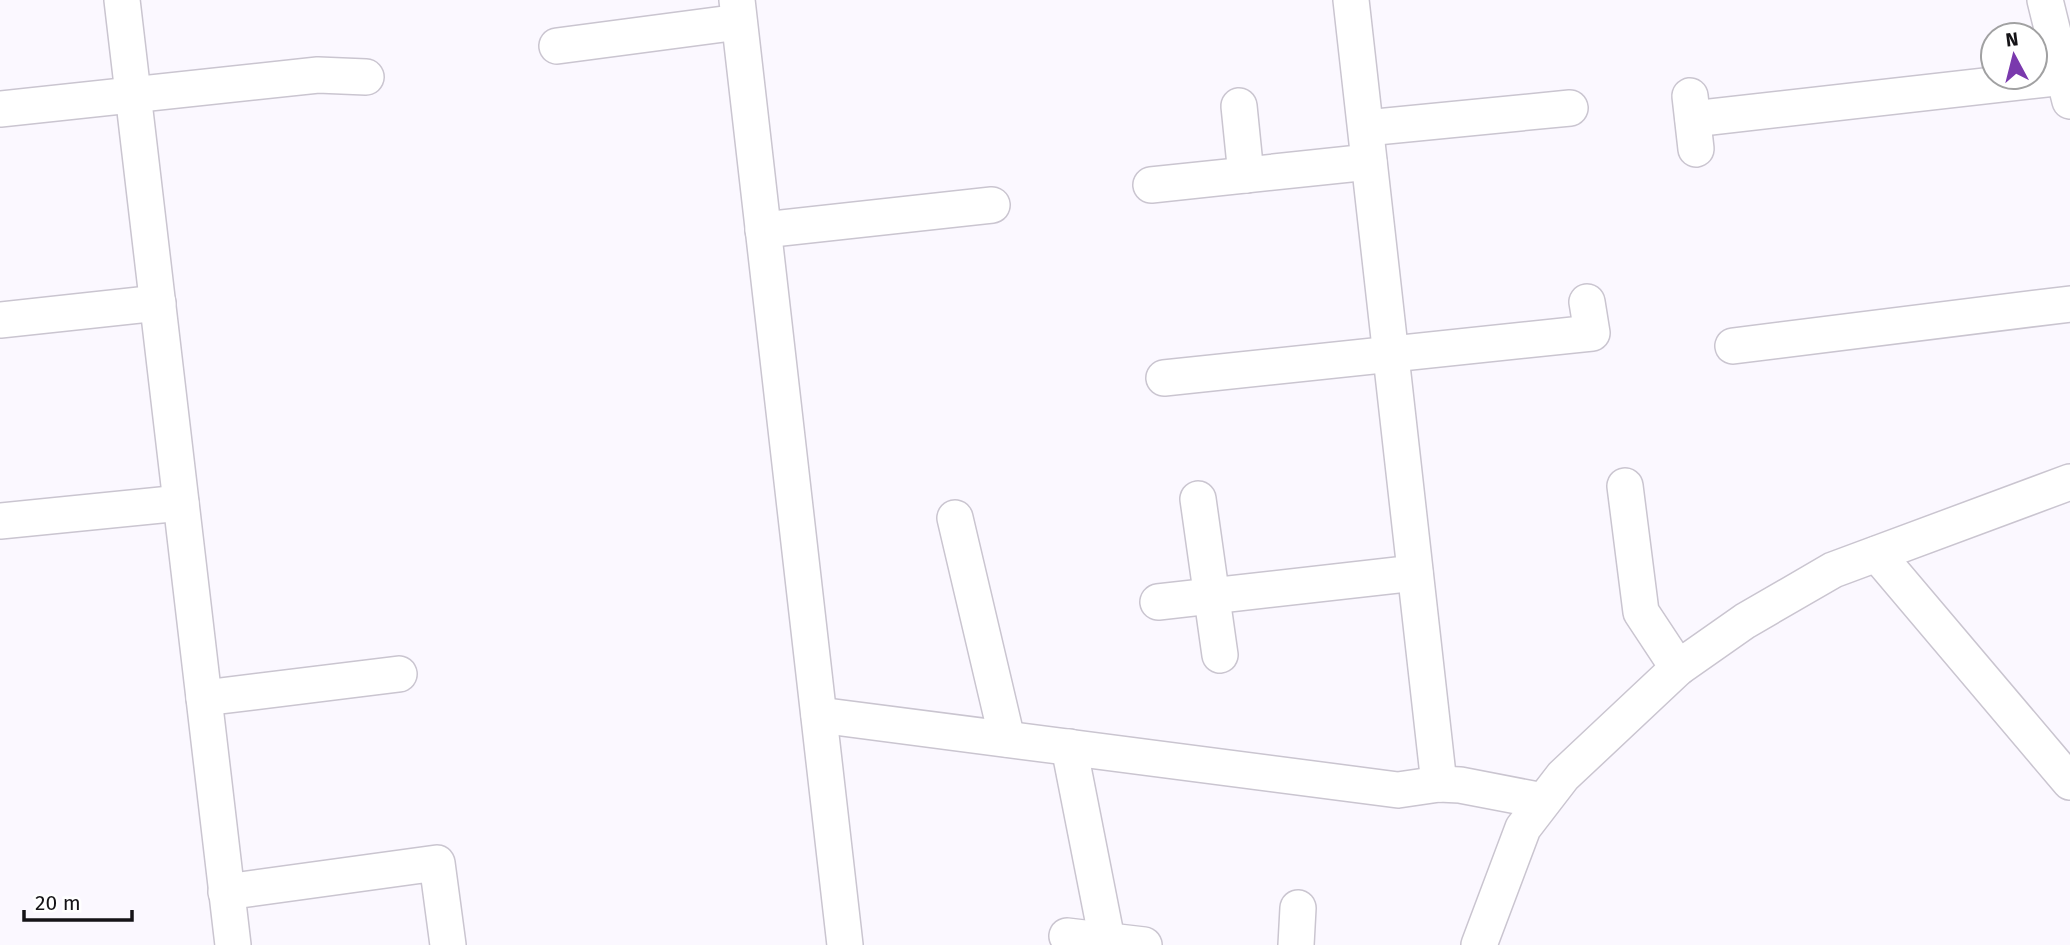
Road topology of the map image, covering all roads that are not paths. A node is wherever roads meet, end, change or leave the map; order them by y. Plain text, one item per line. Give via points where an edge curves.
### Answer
1 (122, 0) edge
2 (1351, 0) edge
3 (2045, 0) edge
4 (738, 11) edge
5 (557, 46) dead end
6 (366, 77) dead end
7 (2067, 89) edge
8 (133, 94) junction
9 (1239, 106) dead end
10 (1570, 108) dead end
11 (0, 109) edge
12 (1693, 121) dead end
13 (1366, 128) junction
14 (1369, 162) junction
15 (1246, 175) junction
16 (1151, 185) dead end
17 (992, 205) dead end
18 (763, 230) junction
19 (1587, 302) dead end
20 (158, 303) junction
21 (2070, 304) edge
22 (0, 320) edge
23 (1732, 346) dead end
24 (1391, 355) junction
25 (1164, 378) dead end
26 (2070, 482) edge
27 (1625, 486) dead end
28 (1198, 499) dead end
29 (181, 503) junction
30 (955, 518) dead end
31 (0, 521) edge
32 (1877, 554) junction
33 (1415, 573) junction
34 (1211, 596) junction
35 (1158, 602) dead end
36 (1220, 655) dead end
37 (1678, 668) junction
38 (399, 674) dead end
39 (204, 698) junction
40 (819, 715) junction
41 (1007, 739) junction
42 (1069, 747) junction
43 (2070, 782) edge
44 (1438, 784) junction
45 (1544, 801) junction
46 (226, 892) junction
47 (1298, 908) dead end
48 (1067, 936) dead end
49 (1107, 940) junction
50 (233, 945) edge
51 (448, 945) edge
52 (845, 945) edge
53 (1144, 945) edge
54 (1296, 945) edge
55 (1479, 945) edge

1 - 8 street
2 - 13 street
3 - 7 street
4 - 5 street
4 - 18 street
6 - 8 street via 318,75
7 - 12 street
8 - 11 street
8 - 20 street
9 - 15 street
10 - 13 street
13 - 14 street
14 - 15 street
14 - 24 street
15 - 16 street
17 - 18 street
18 - 40 street
19 - 24 street via 1592,333
20 - 22 street
20 - 29 street
21 - 23 street
24 - 25 street
24 - 33 street
26 - 32 street
27 - 37 street via 1641,612
28 - 34 street
29 - 31 street
29 - 39 street
30 - 41 street
32 - 37 street via 1801,588
32 - 43 street
33 - 34 street
33 - 44 street
34 - 35 street
34 - 36 street
37 - 45 street via 1563,776
38 - 39 street
39 - 46 street
40 - 41 street
40 - 52 street
41 - 42 street
42 - 44 street via 1398,790
42 - 49 street
44 - 45 street
45 - 55 street via 1523,828
46 - 50 street
46 - 51 street via 437,863
47 - 54 street
48 - 49 street
49 - 53 street

